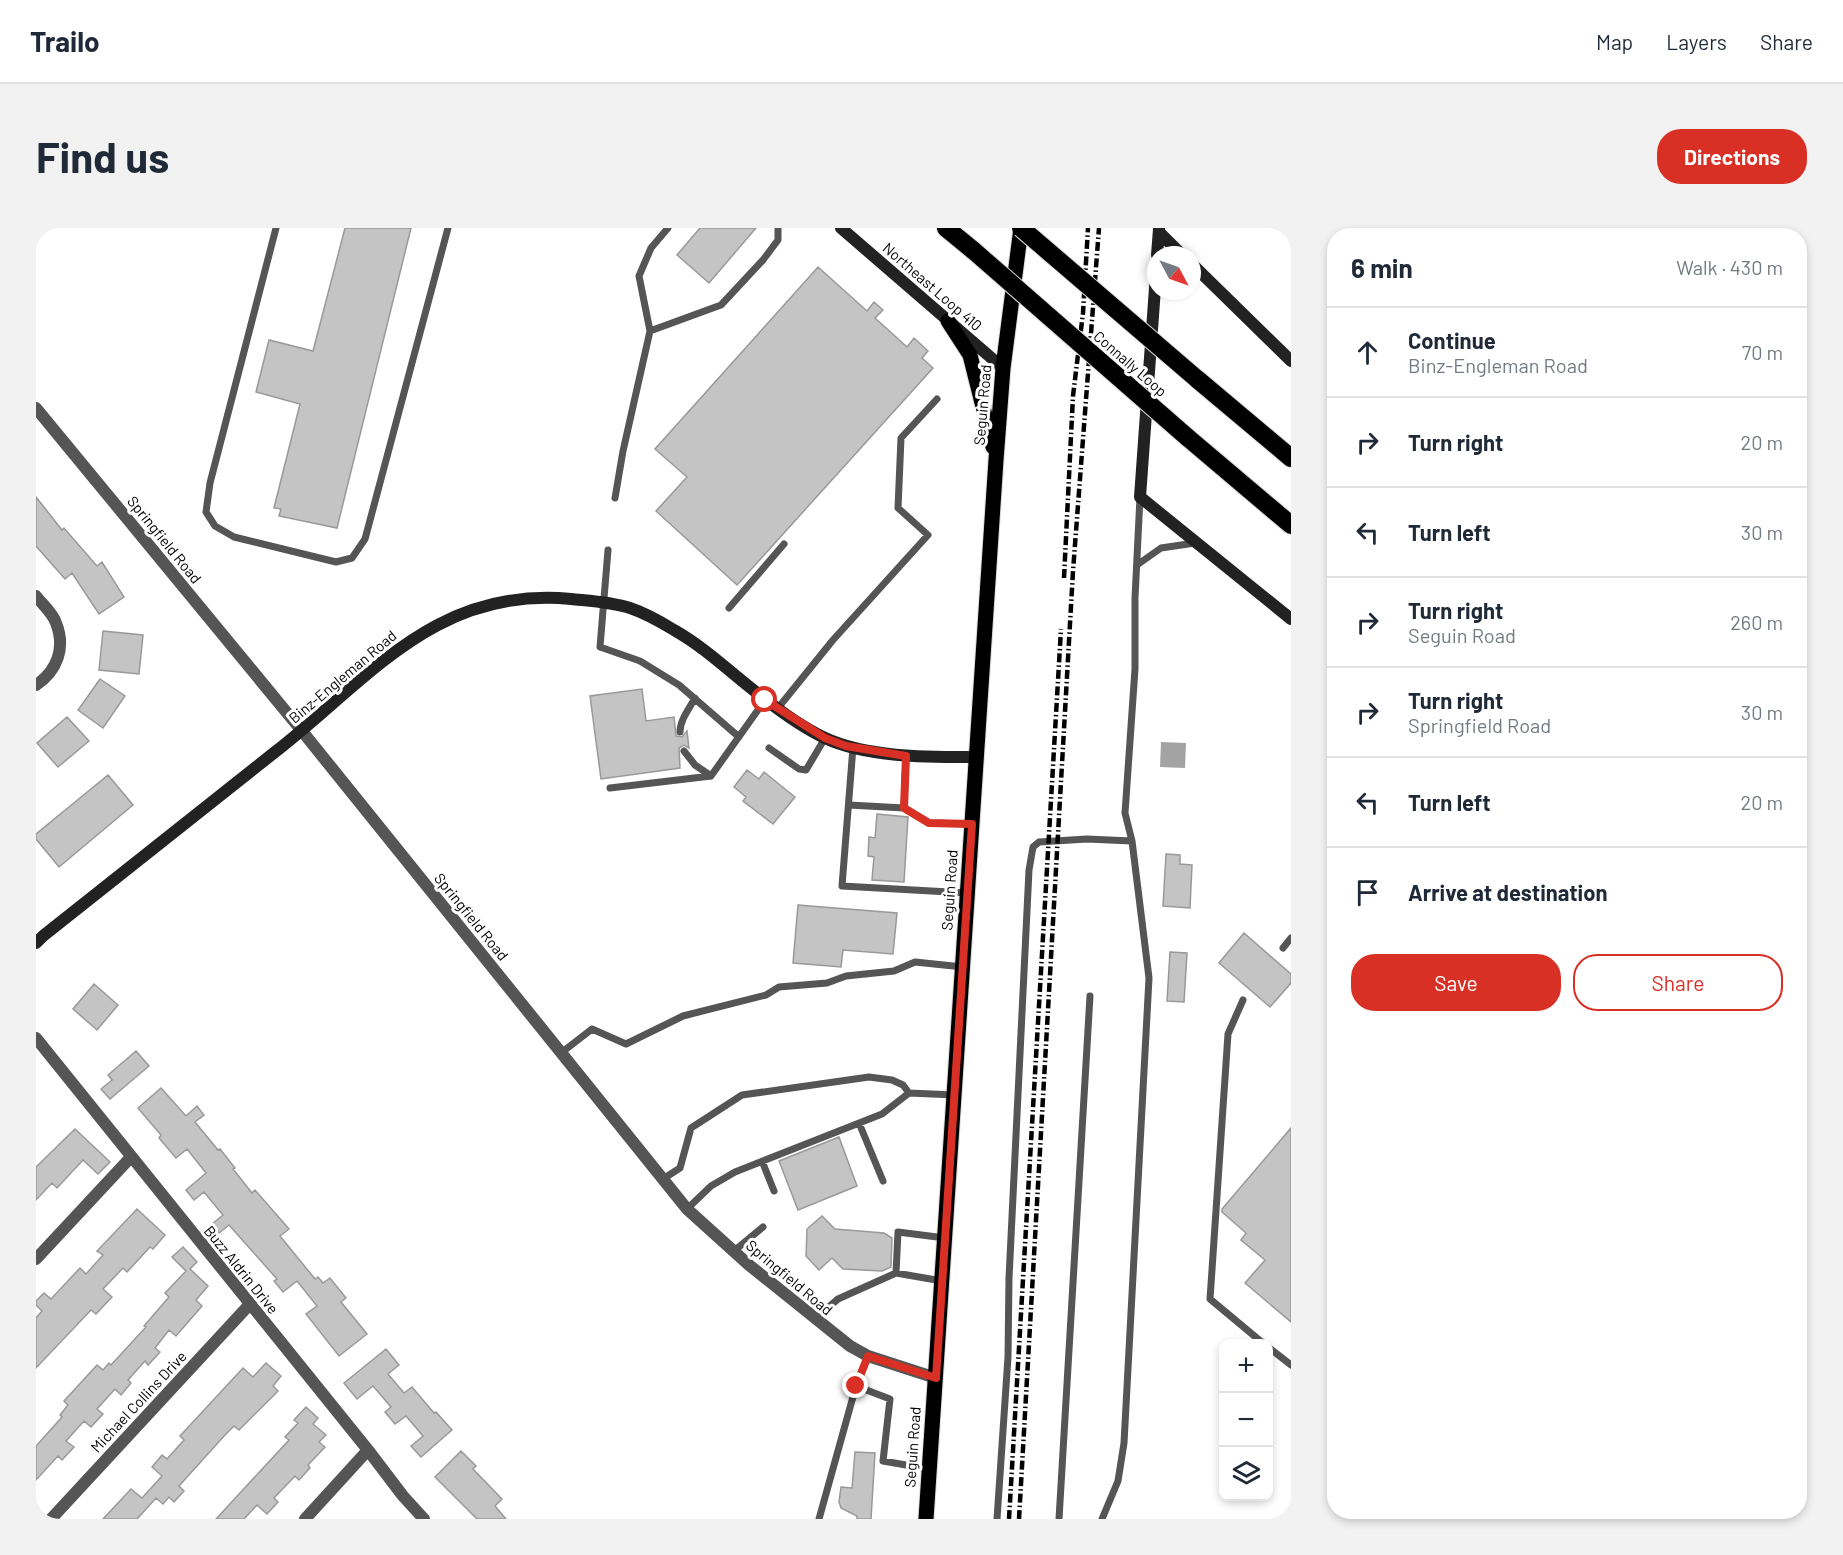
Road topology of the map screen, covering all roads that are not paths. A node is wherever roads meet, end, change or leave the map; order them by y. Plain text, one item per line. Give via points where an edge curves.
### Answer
1 (276, 228) edge
2 (448, 228) edge
3 (668, 228) edge
4 (778, 228) edge
5 (841, 228) edge
6 (946, 228) edge
7 (1021, 228) edge
8 (1159, 230) edge
9 (1158, 246) edge
10 (1174, 246) edge
11 (1201, 273) edge
12 (1154, 300) edge
13 (948, 321) junction
14 (650, 332) junction
15 (1291, 361) edge
16 (1003, 369) junction
17 (937, 399) dead end
18 (36, 408) edge
19 (1291, 458) edge
20 (996, 460) junction
21 (1140, 497) junction
22 (615, 498) dead end
23 (1291, 525) edge
24 (1196, 543) junction
25 (784, 544) dead end
26 (608, 550) dead end
27 (1137, 565) junction
28 (36, 596) edge
29 (603, 603) junction
30 (729, 608) dead end
31 (1291, 619) edge
32 (36, 685) edge
33 (695, 698) junction
34 (765, 700) junction
35 (778, 708) junction
36 (302, 731) junction
37 (680, 732) dead end
38 (739, 737) junction
39 (825, 738) junction
40 (853, 747) junction
41 (769, 748) dead end
42 (684, 751) dead end
43 (906, 756) junction
44 (976, 757) junction
45 (711, 776) junction
46 (610, 788) dead end
47 (849, 805) junction
48 (904, 808) junction
49 (972, 824) junction
50 (1132, 841) junction
51 (968, 893) junction
52 (1291, 938) edge
53 (36, 943) edge
54 (1283, 948) dead end
55 (963, 967) junction
56 (1090, 996) dead end
57 (1243, 1000) dead end
58 (36, 1038) edge
59 (561, 1053) junction
60 (909, 1093) junction
61 (955, 1095) junction
62 (859, 1123) junction
63 (131, 1157) junction
64 (762, 1161) junction
65 (663, 1179) junction
66 (882, 1181) dead end
67 (774, 1191) dead end
68 (687, 1209) junction
69 (763, 1227) dead end
70 (945, 1238) junction
71 (734, 1251) junction
72 (36, 1259) edge
73 (896, 1273) junction
74 (942, 1281) junction
75 (250, 1305) junction
76 (815, 1319) junction
77 (1258, 1339) edge
78 (1273, 1350) edge
79 (868, 1356) junction
80 (1291, 1365) edge
81 (936, 1378) junction
82 (856, 1386) junction
83 (368, 1450) junction
84 (929, 1469) junction
85 (51, 1519) edge
86 (305, 1519) edge
87 (424, 1519) edge
88 (819, 1519) edge
89 (926, 1519) edge
90 (997, 1519) edge
91 (1059, 1519) edge
92 (1102, 1519) edge

1 - 2 lane via 210,483 206,512 215,526 234,537 336,562 352,558 366,539
3 - 14 lane via 651,248 639,276
4 - 14 lane via 778,240 721,305
5 - 13 street, Northeast Loop 410
6 - 23 highway, Connally Loop, bridge
7 - 16 main road, Seguin Road
7 - 19 highway, bridge
8 - 9 street
8 - 10 street
11 - 15 street
12 - 21 street
13 - 16 street, Northeast Loop 410
13 - 20 main road via 970,355
14 - 22 lane
16 - 20 main road, Seguin Road
17 - 35 lane via 901,438 898,508 928,535 839,632
18 - 36 street, Springfield Road
20 - 44 main road, Seguin Road
21 - 24 street
21 - 27 lane
24 - 27 lane via 1161,548
24 - 31 street
25 - 30 lane
26 - 29 lane
27 - 50 lane via 1135,669 1125,813
28 - 32 street via 56,621 60,647 58,661
29 - 33 lane via 600,646 640,662
29 - 34 street, Binz-Engleman Road via 631,608 673,629 699,645
29 - 36 street, Binz-Engleman Road via 538,597 465,611 398,649
33 - 37 lane via 684,715
33 - 38 lane
34 - 35 street, Binz-Engleman Road
34 - 38 lane
35 - 39 street, Binz-Engleman Road
36 - 53 street, Binz-Engleman Road
36 - 59 street, Springfield Road
38 - 45 lane
39 - 40 street, Binz-Engleman Road
39 - 41 lane via 806,770
40 - 43 street, Binz-Engleman Road
40 - 47 lane
42 - 45 lane
43 - 44 street, Binz-Engleman Road
43 - 48 lane
44 - 49 main road, Seguin Road
45 - 46 lane
47 - 48 lane
47 - 51 lane via 842,886
48 - 49 lane via 929,823
49 - 51 main road, Seguin Road
50 - 90 lane via 1087,839 1039,842 1033,847
50 - 92 lane via 1149,978 1124,1443 1118,1481
51 - 55 main road, Seguin Road
52 - 54 lane
55 - 59 lane via 915,962 894,971 779,987 766,995 683,1017 626,1044 591,1029
55 - 61 main road, Seguin Road
56 - 91 lane
57 - 77 lane via 1228,1034 1210,1299
58 - 63 street, Buzz Aldrin Drive
59 - 65 street, Springfield Road
60 - 61 lane
60 - 62 lane via 882,1114
60 - 65 lane via 892,1080 869,1077 742,1095 692,1128 680,1168
61 - 70 main road, Seguin Road
62 - 64 lane
62 - 66 lane
63 - 72 street
63 - 75 street, Buzz Aldrin Drive
64 - 67 lane
64 - 68 lane via 711,1186
65 - 68 street, Springfield Road
68 - 71 street, Springfield Road
69 - 71 lane
70 - 73 lane via 898,1232
70 - 74 main road, Seguin Road
71 - 76 street, Springfield Road
73 - 74 lane
73 - 76 lane via 838,1299
74 - 81 main road, Seguin Road
75 - 83 street, Buzz Aldrin Drive
75 - 85 street, Michael Collins Drive
76 - 79 street, Springfield Road
78 - 80 lane
79 - 81 street, Springfield Road
79 - 82 lane
81 - 84 main road, Seguin Road
82 - 84 lane via 890,1399 884,1461
82 - 88 lane
83 - 86 street
83 - 87 street, Buzz Aldrin Drive
84 - 89 main road, Seguin Road

